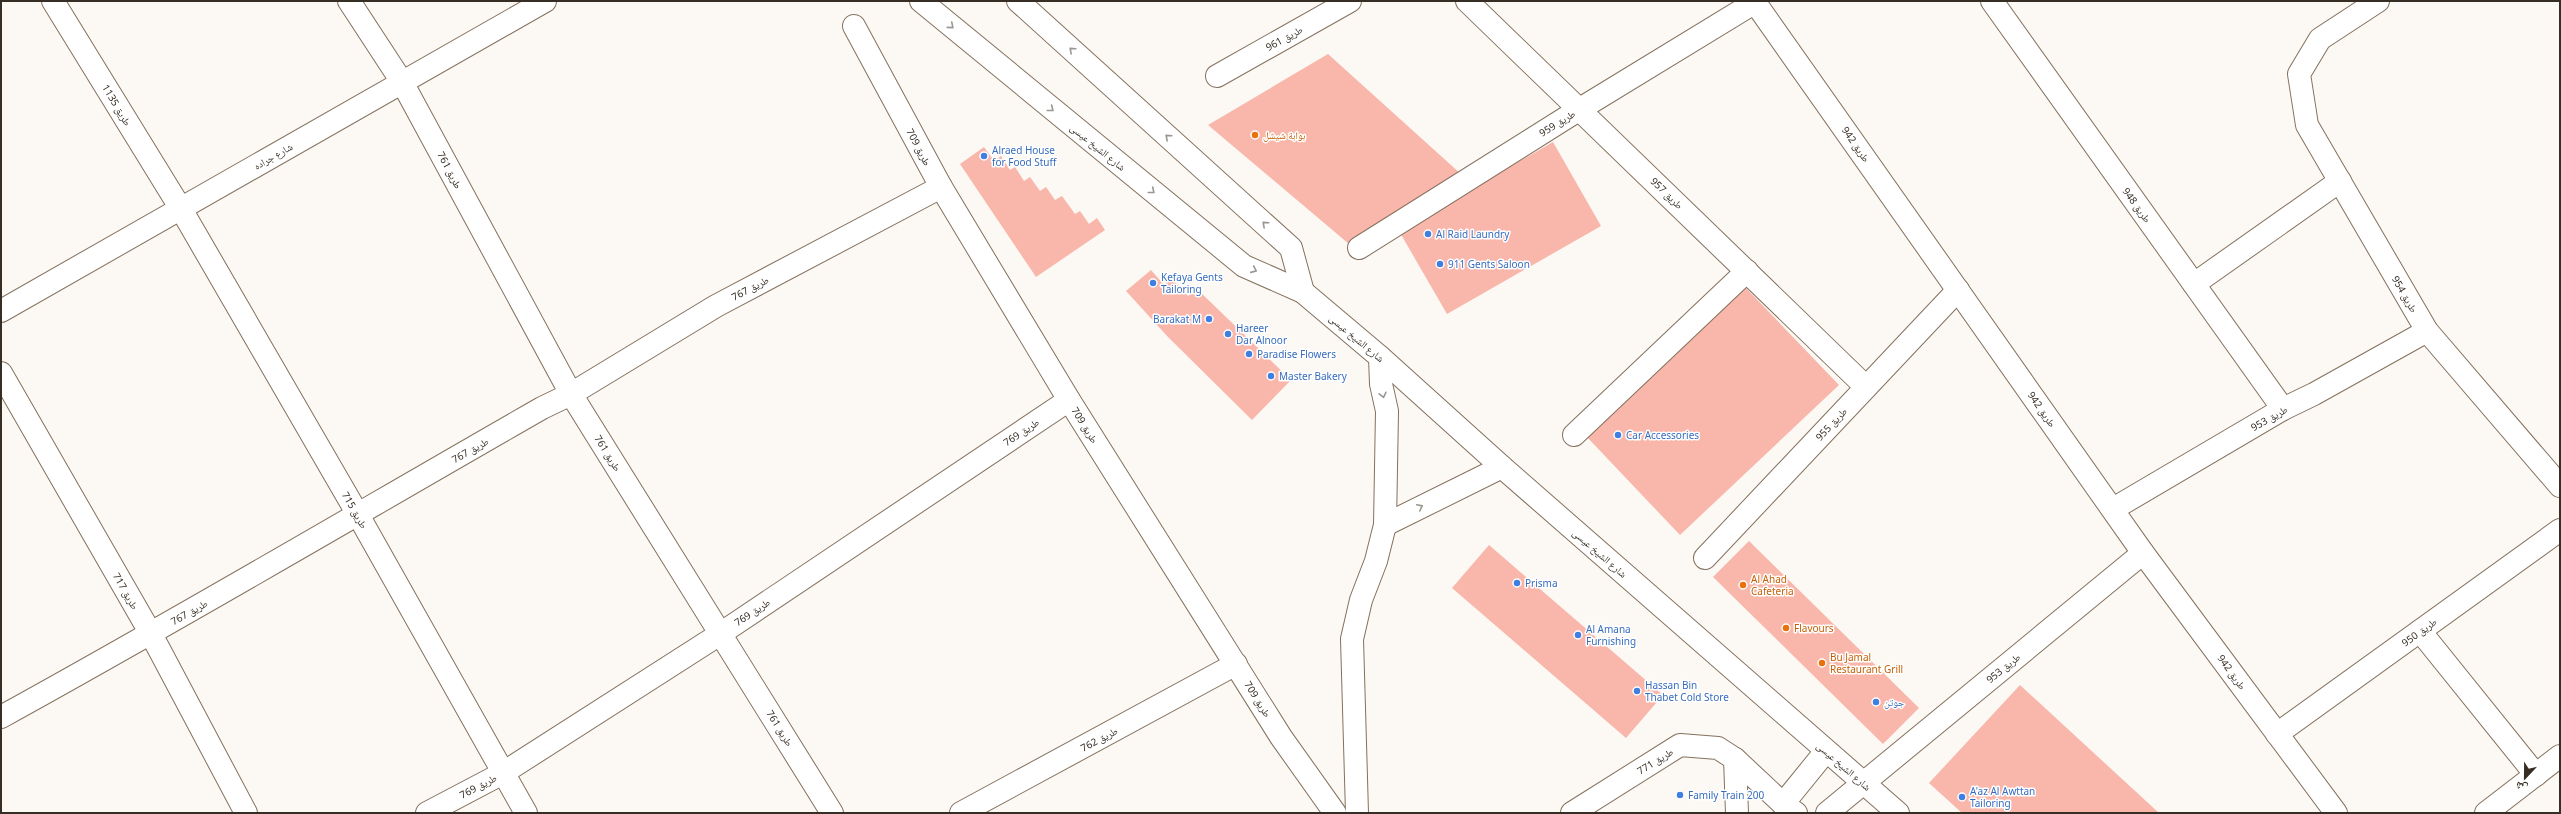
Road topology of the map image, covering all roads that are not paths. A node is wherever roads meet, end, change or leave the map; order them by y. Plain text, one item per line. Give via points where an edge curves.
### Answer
1 (53, 1) edge
2 (349, 1) edge
3 (545, 1) edge
4 (921, 1) edge
5 (1018, 1) edge
6 (1350, 1) edge
7 (1466, 1) edge
8 (1756, 1) edge
9 (1992, 1) edge
10 (2378, 1) edge
11 (854, 26) dead end
12 (1217, 76) dead end
13 (402, 82) junction
14 (1580, 109) junction
15 (2340, 181) junction
16 (941, 188) junction
17 (181, 209) junction
18 (1359, 248) dead end
19 (1747, 271) junction
20 (2194, 284) junction
21 (1958, 290) junction
22 (1303, 292) junction
23 (1, 311) edge
24 (2427, 331) junction
25 (1380, 357) junction
26 (1, 373) edge
27 (1866, 387) junction
28 (571, 394) junction
29 (1069, 400) junction
30 (2283, 409) junction
31 (1574, 435) dead end
32 (1502, 467) junction
33 (2560, 486) edge
34 (2113, 509) junction
35 (358, 514) junction
36 (1385, 525) junction
37 (2560, 530) edge
38 (2143, 553) junction
39 (1705, 558) dead end
40 (2420, 631) junction
41 (151, 634) junction
42 (720, 634) junction
43 (1236, 664) junction
44 (1, 717) edge
45 (2277, 734) junction
46 (1826, 751) junction
47 (2560, 756) edge
48 (1735, 759) junction
49 (503, 773) junction
50 (2536, 775) junction
51 (1862, 782) junction
52 (1790, 808) edge
53 (246, 813) edge
54 (427, 813) edge
55 (526, 813) edge
56 (832, 813) edge
57 (961, 813) edge
58 (1335, 813) edge
59 (1357, 813) edge
60 (1572, 813) edge
61 (1737, 813) edge
62 (1827, 813) edge
63 (1898, 813) edge
64 (2336, 813) edge
65 (2486, 813) edge

1 - 17 street, طريق 1135
2 - 13 street, طريق 761
3 - 13 street, شارع جراده
4 -> 22 street, شارع الشيخ عيسى via 1244,266
22 -> 5 street via 1291,248
6 - 12 street, طريق 961
7 - 14 street, طريق 957
8 - 14 street, طريق 959
8 - 21 street, طريق 942
9 - 20 street, طريق 948
10 - 15 street, طريق 954 via 2320,39 2299,74 2307,125
11 - 16 street, طريق 709
13 - 17 street, شارع جراده
13 - 28 street, طريق 761
14 - 18 street, طريق 959
14 - 19 street, طريق 957
15 - 20 street
15 - 24 street, طريق 954
16 - 28 street, طريق 767 via 716,306
16 - 29 street, طريق 709
17 - 23 street, شارع جراده
17 - 35 street, طريق 715
19 - 27 street, طريق 957
19 - 31 street
20 - 30 street, طريق 948
21 - 27 street, طريق 955
21 - 34 street, طريق 942
22 - 25 street, شارع الشيخ عيسى
24 - 30 street, طريق 953
24 - 33 street, طريق 954
25 - 32 street, شارع الشيخ عيسى
25 -> 36 street via 1381,384 1387,411
26 - 41 street, طريق 717
27 - 39 street, طريق 955
28 - 35 street, طريق 767
28 - 42 street, طريق 761
29 - 42 street, طريق 769
29 - 43 street, طريق 709
30 - 34 street, طريق 953
36 -> 32 street
32 - 46 street, شارع الشيخ عيسى
34 - 38 street, طريق 942
35 - 41 street, طريق 767
35 - 49 street, طريق 715
36 - 59 street via 1376,561 1361,600 1352,639
37 - 40 street, طريق 950
38 - 45 street, طريق 942
38 - 51 street, طريق 953
40 - 45 street, طريق 950
40 - 50 street
41 - 44 street, طريق 767
41 - 53 street, طريق 717
42 - 49 street, طريق 769
42 - 56 street, طريق 761
43 - 57 street, طريق 762
43 - 58 street, طريق 709 via 1281,737
45 - 64 street, طريق 942
46 - 51 street, شارع الشيخ عيسى
46 - 52 street
47 - 50 street
48 - 52 street, طريق 771
48 - 60 street, طريق 771 via 1718,748 1680,744
48 - 61 street
49 - 54 street, طريق 769
49 - 55 street, طريق 715
50 - 65 street
51 - 62 street
51 - 63 street, شارع الشيخ عيسى

